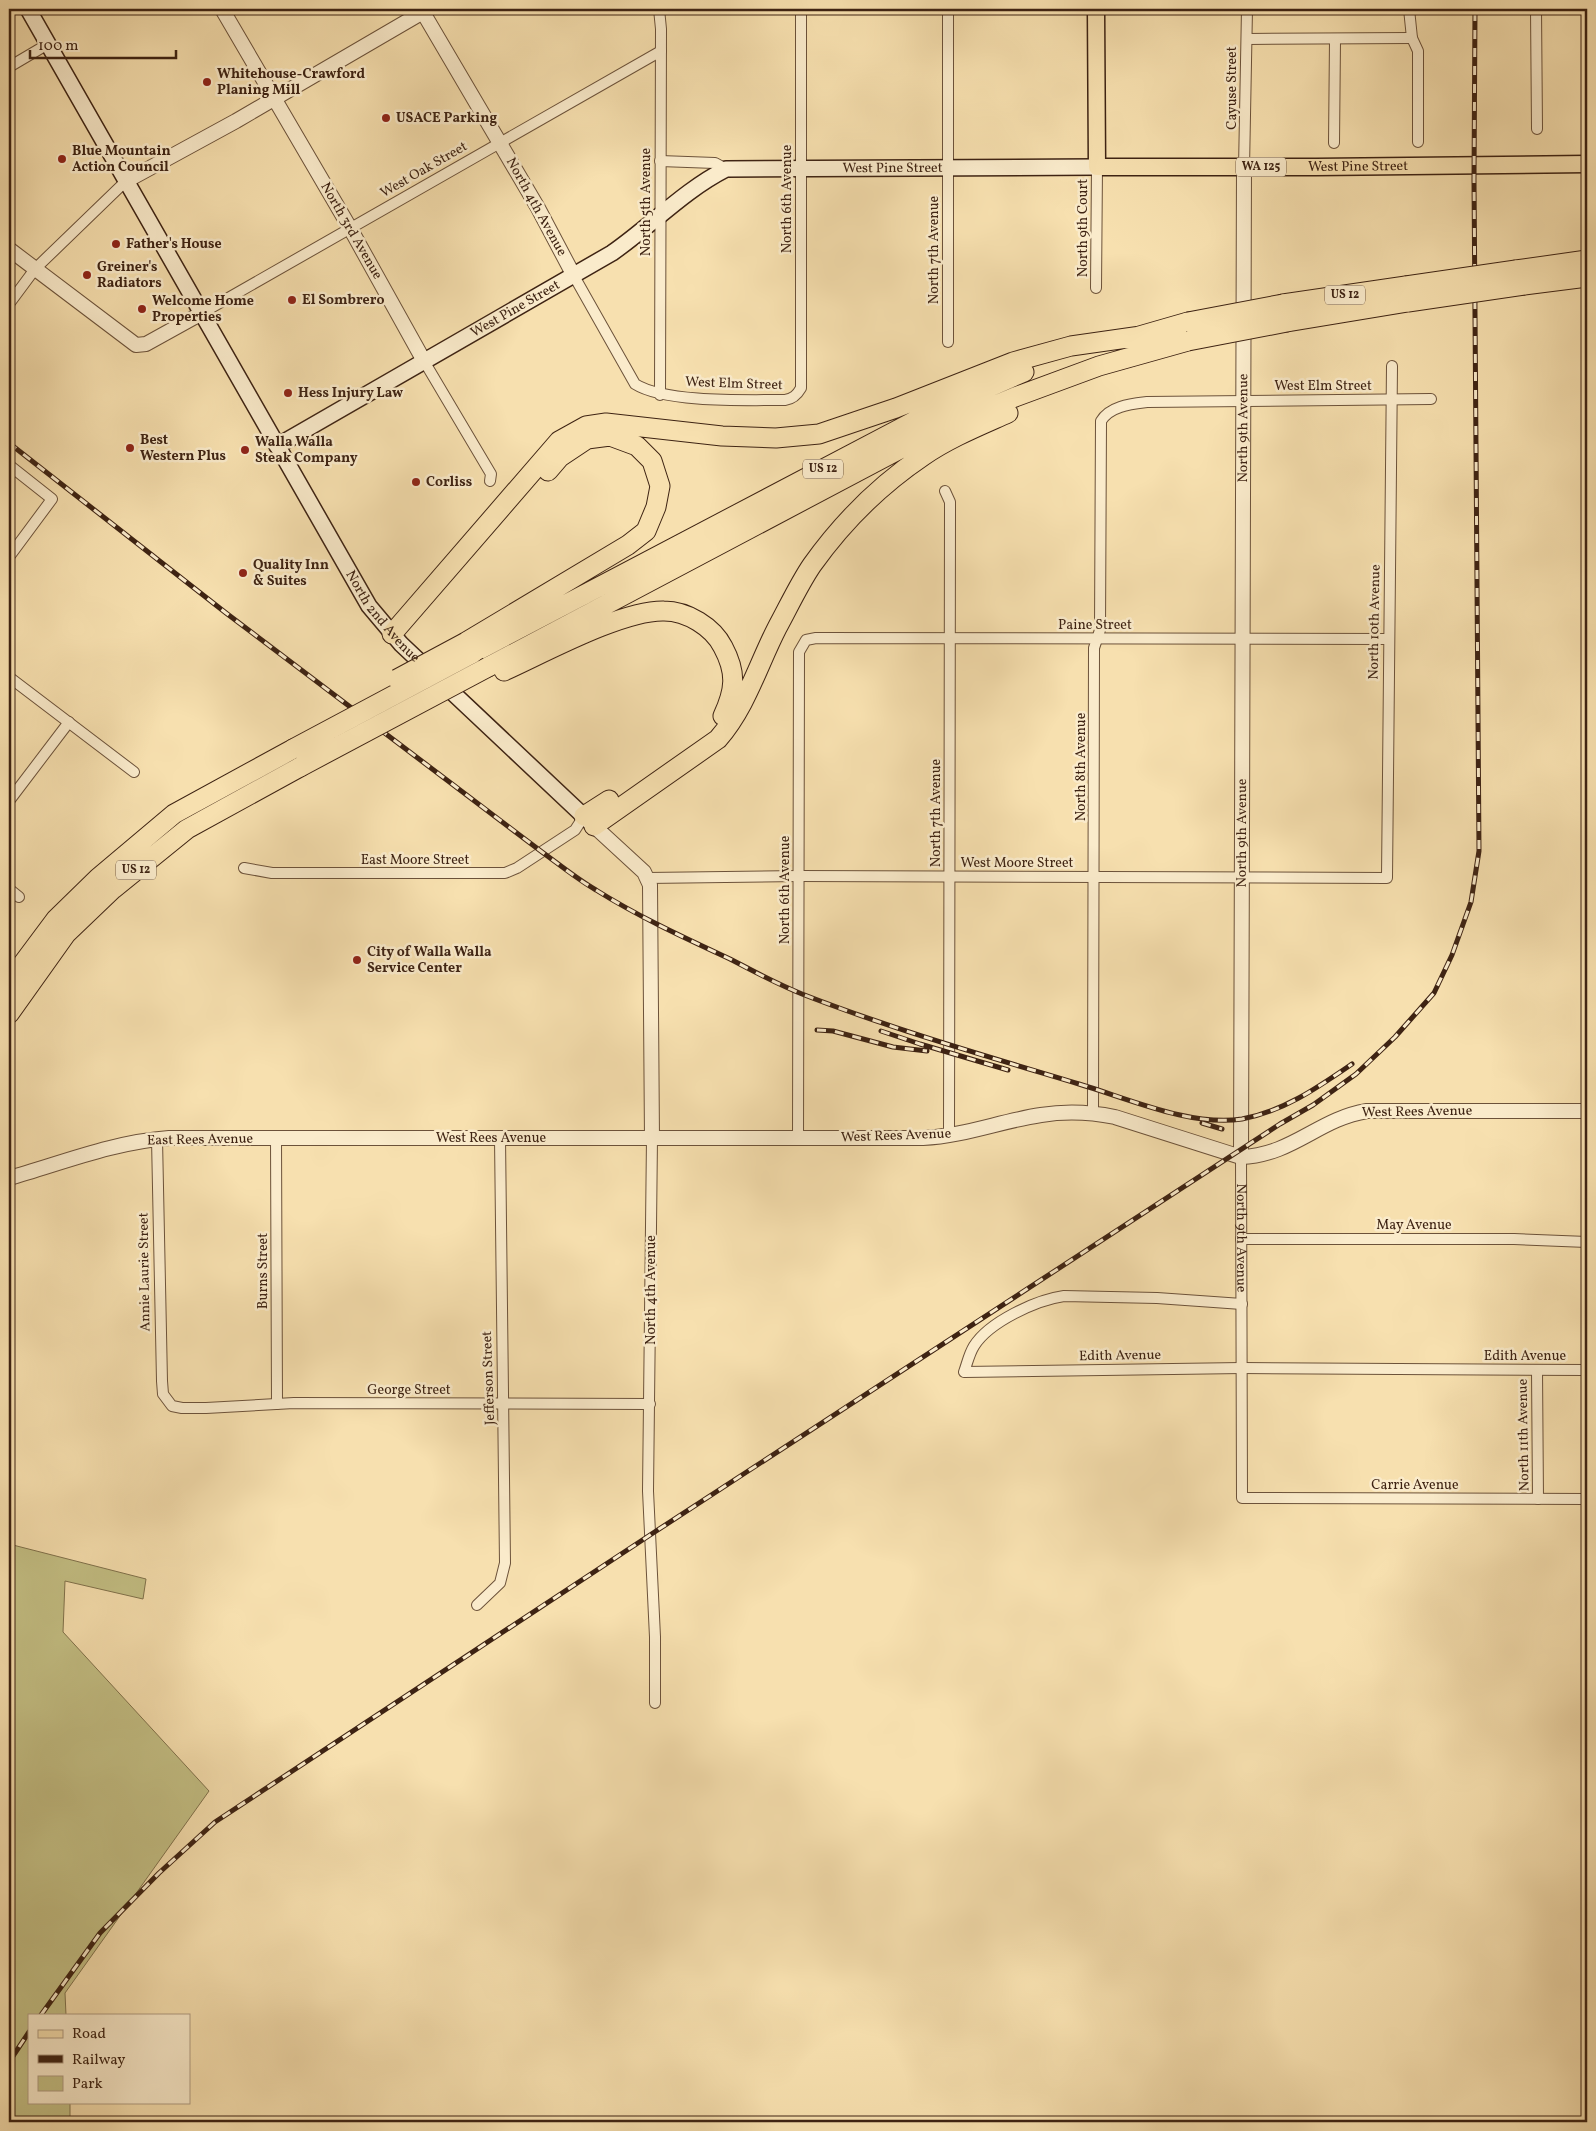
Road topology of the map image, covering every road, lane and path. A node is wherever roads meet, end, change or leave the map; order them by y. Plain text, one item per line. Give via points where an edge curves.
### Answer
1 (28, 9) edge
2 (222, 9) edge
3 (659, 9) edge
4 (801, 9) edge
5 (948, 9) edge
6 (1096, 9) edge
7 (1247, 9) edge
8 (1410, 9) edge
9 (1536, 9) edge
10 (424, 10) edge
11 (1412, 38) junction
12 (1247, 39) junction
13 (1334, 40) junction
14 (48, 44) junction
15 (661, 51) junction
16 (9, 67) edge
17 (274, 99) junction
18 (1537, 129) dead end
19 (1418, 142) dead end
20 (500, 143) junction
21 (1334, 143) dead end
22 (660, 161) junction
23 (1587, 164) edge
24 (801, 167) junction
25 (948, 167) junction
26 (1097, 167) junction
27 (1244, 168) junction
28 (726, 169) junction
29 (126, 181) junction
30 (659, 217) junction
31 (350, 228) junction
32 (9, 248) edge
33 (1587, 260) edge
34 (35, 269) junction
35 (574, 276) junction
36 (1520, 277) junction
37 (1587, 277) edge
38 (1096, 288) dead end
39 (9, 304) edge
40 (202, 313) junction
41 (948, 342) dead end
42 (1144, 343) junction
43 (424, 362) junction
44 (1392, 366) dead end
45 (802, 388) joint
46 (660, 395) junction
47 (1430, 399) dead end
48 (1244, 400) junction
49 (1391, 400) junction
50 (1101, 421) joint
51 (277, 446) junction
52 (9, 465) edge
53 (490, 481) dead end
54 (945, 491) dead end
55 (9, 557) edge
56 (950, 638) junction
57 (396, 639) junction
58 (1097, 639) junction
59 (1242, 639) junction
60 (1389, 639) junction
61 (803, 643) joint
62 (470, 648) junction
63 (490, 671) junction
64 (9, 677) edge
65 (68, 722) junction
66 (134, 772) dead end
67 (9, 801) edge
68 (584, 824) junction
69 (244, 868) dead end
70 (799, 876) junction
71 (950, 876) junction
72 (1095, 877) junction
73 (1243, 877) junction
74 (648, 878) junction
75 (1387, 878) joint
76 (9, 889) edge
77 (19, 897) dead end
78 (9, 982) edge
79 (9, 1014) edge
80 (1587, 1111) edge
81 (1093, 1113) junction
82 (950, 1136) junction
83 (276, 1138) junction
84 (500, 1138) junction
85 (652, 1138) junction
86 (798, 1138) junction
87 (158, 1139) junction
88 (1241, 1157) junction
89 (9, 1178) edge
90 (1242, 1239) junction
91 (1587, 1242) edge
92 (1242, 1304) junction
93 (1242, 1368) junction
94 (1537, 1370) junction
95 (1587, 1370) edge
96 (168, 1403) joint
97 (277, 1404) junction
98 (504, 1404) junction
99 (650, 1404) junction
100 (1242, 1498) joint
101 (1538, 1499) junction
102 (1587, 1499) edge
103 (477, 1605) dead end
104 (654, 1703) dead end

1 - 14 main road, North 2nd Avenue
2 - 17 street, North 3rd Avenue
3 - 15 street, North 5th Avenue
4 - 24 street, North 6th Avenue
5 - 25 street, North 7th Avenue
6 - 26 main road
7 - 12 street, Cayuse Street
8 - 11 street
9 - 18 street
10 - 17 street
10 - 20 street, North 4th Avenue
11 - 13 street
11 - 19 street via 1418,52
12 - 13 street
12 - 27 street, Cayuse Street
13 - 21 street
14 - 16 street
14 - 29 main road, North 2nd Avenue
15 - 20 street, West Oak Street
15 - 22 street, North 5th Avenue
17 - 29 street
17 - 31 street, North 3rd Avenue
20 - 31 street, West Oak Street
20 - 35 street, North 4th Avenue
22 - 28 street via 715,163
22 - 30 street, North 5th Avenue
23 - 27 main road, West Pine Street / WA 125
24 - 25 main road, West Pine Street
24 - 28 main road, West Pine Street
24 - 45 street, North 6th Avenue
25 - 26 main road, West Pine Street
25 - 41 street, North 7th Avenue
26 - 27 main road, West Pine Street / WA 125
26 - 38 street, North 9th Court
27 - 48 street, North 9th Avenue
28 - 30 main road, West Pine Street via 700,183
29 - 34 street
29 - 40 main road, North 2nd Avenue
30 - 35 main road, West Pine Street via 628,243
30 - 46 street, North 5th Avenue
31 - 40 street, West Oak Street
31 - 43 street, North 3rd Avenue
32 - 34 street
33 - 36 highway, US 12
34 - 39 street
34 - 40 street via 139,346
35 - 43 main road, West Pine Street
35 - 46 street, North 4th Avenue via 635,384
36 - 37 highway, US 12
36 - 42 highway, US 12, bridge via 1285,313
40 - 51 main road, North 2nd Avenue
42 - 57 highway via 1072,346 1013,362 819,434 776,438 722,436 606,423 586,426 559,441
42 - 62 highway, US 12 via 1062,358 1001,380 928,414
42 - 63 highway, US 12 via 1099,366 934,431
42 - 68 highway via 1108,373 1040,398 958,436 884,486 843,526 811,566 776,629 733,722 718,739
43 - 51 main road, West Pine Street
43 - 53 street, North 3rd Avenue via 491,474
44 - 49 street, North 10th Avenue
45 - 46 street, West Elm Street via 792,399 784,400
47 - 49 street, West Elm Street
48 - 49 street, West Elm Street
48 - 50 street, West Elm Street via 1140,403 1109,412
48 - 59 street, North 9th Avenue
49 - 60 street, North 10th Avenue
50 - 58 street, North 8th Avenue via 1100,630
51 - 57 main road, North 2nd Avenue via 364,598
52 - 55 street via 52,499
54 - 56 street, North 7th Avenue via 950,502
56 - 58 street, Paine Street
56 - 61 street, Paine Street via 816,638
56 - 71 street, North 7th Avenue
57 - 62 highway via 560,457 587,439 610,436 637,446 652,461 660,486 646,531
57 - 68 main road, North 2nd Avenue
58 - 59 street, Paine Street
58 - 72 street, North 8th Avenue via 1094,648
59 - 60 street, Paine Street
59 - 73 street, North 9th Avenue
60 - 75 street, North 10th Avenue
61 - 70 street, North 6th Avenue via 799,652
62 - 78 highway, US 12, bridge via 174,814 98,878 56,919
63 - 68 highway via 642,613 665,611 685,615 719,639 734,676 732,697 722,718 706,736
63 - 79 highway, US 12, bridge via 401,713 187,829 113,889 66,934
64 - 65 street
65 - 66 street
65 - 67 street
68 - 69 street, East Moore Street via 505,873 272,873
68 - 74 street, North 2nd Avenue
70 - 71 street, West Moore Street
70 - 74 street, West Moore Street
70 - 86 street, North 6th Avenue
71 - 72 street, West Moore Street
71 - 82 street, North 7th Avenue
72 - 73 street, West Moore Street
72 - 81 street, North 8th Avenue
73 - 75 street, West Moore Street
73 - 88 street, North 9th Avenue
74 - 85 street, North 4th Avenue via 651,899
76 - 77 street
80 - 88 street, West Rees Avenue via 1367,1111 1337,1119 1285,1148
81 - 82 street, West Rees Avenue via 1040,1115
81 - 88 street, West Rees Avenue
82 - 86 street, West Rees Avenue
83 - 84 street, West Rees Avenue
83 - 87 street, East Rees Avenue
83 - 97 street, Burns Street
84 - 85 street, West Rees Avenue
84 - 98 street, Jefferson Street
85 - 86 street, West Rees Avenue
85 - 99 street, North 4th Avenue
87 - 89 street, East Rees Avenue via 112,1147
87 - 96 street, Annie Laurie Street via 161,1372 163,1394
88 - 90 street, North 9th Avenue
90 - 91 street, May Avenue
90 - 92 street, North 9th Avenue
92 - 93 street, North 9th Avenue
92 - 93 street, Edith Avenue via 1157,1298 1052,1298 1002,1321 982,1335 964,1372
93 - 94 street, Edith Avenue
93 - 100 street, North 9th Avenue
94 - 95 street, Edith Avenue
94 - 101 street, North 11th Avenue
96 - 97 street, George Street via 182,1408
97 - 98 street, George Street
98 - 99 street, George Street
98 - 103 street, Jefferson Street via 504,1576 496,1589
99 - 104 street, North 4th Avenue via 648,1491 655,1637
100 - 101 street, Carrie Avenue
101 - 102 street, Carrie Avenue

